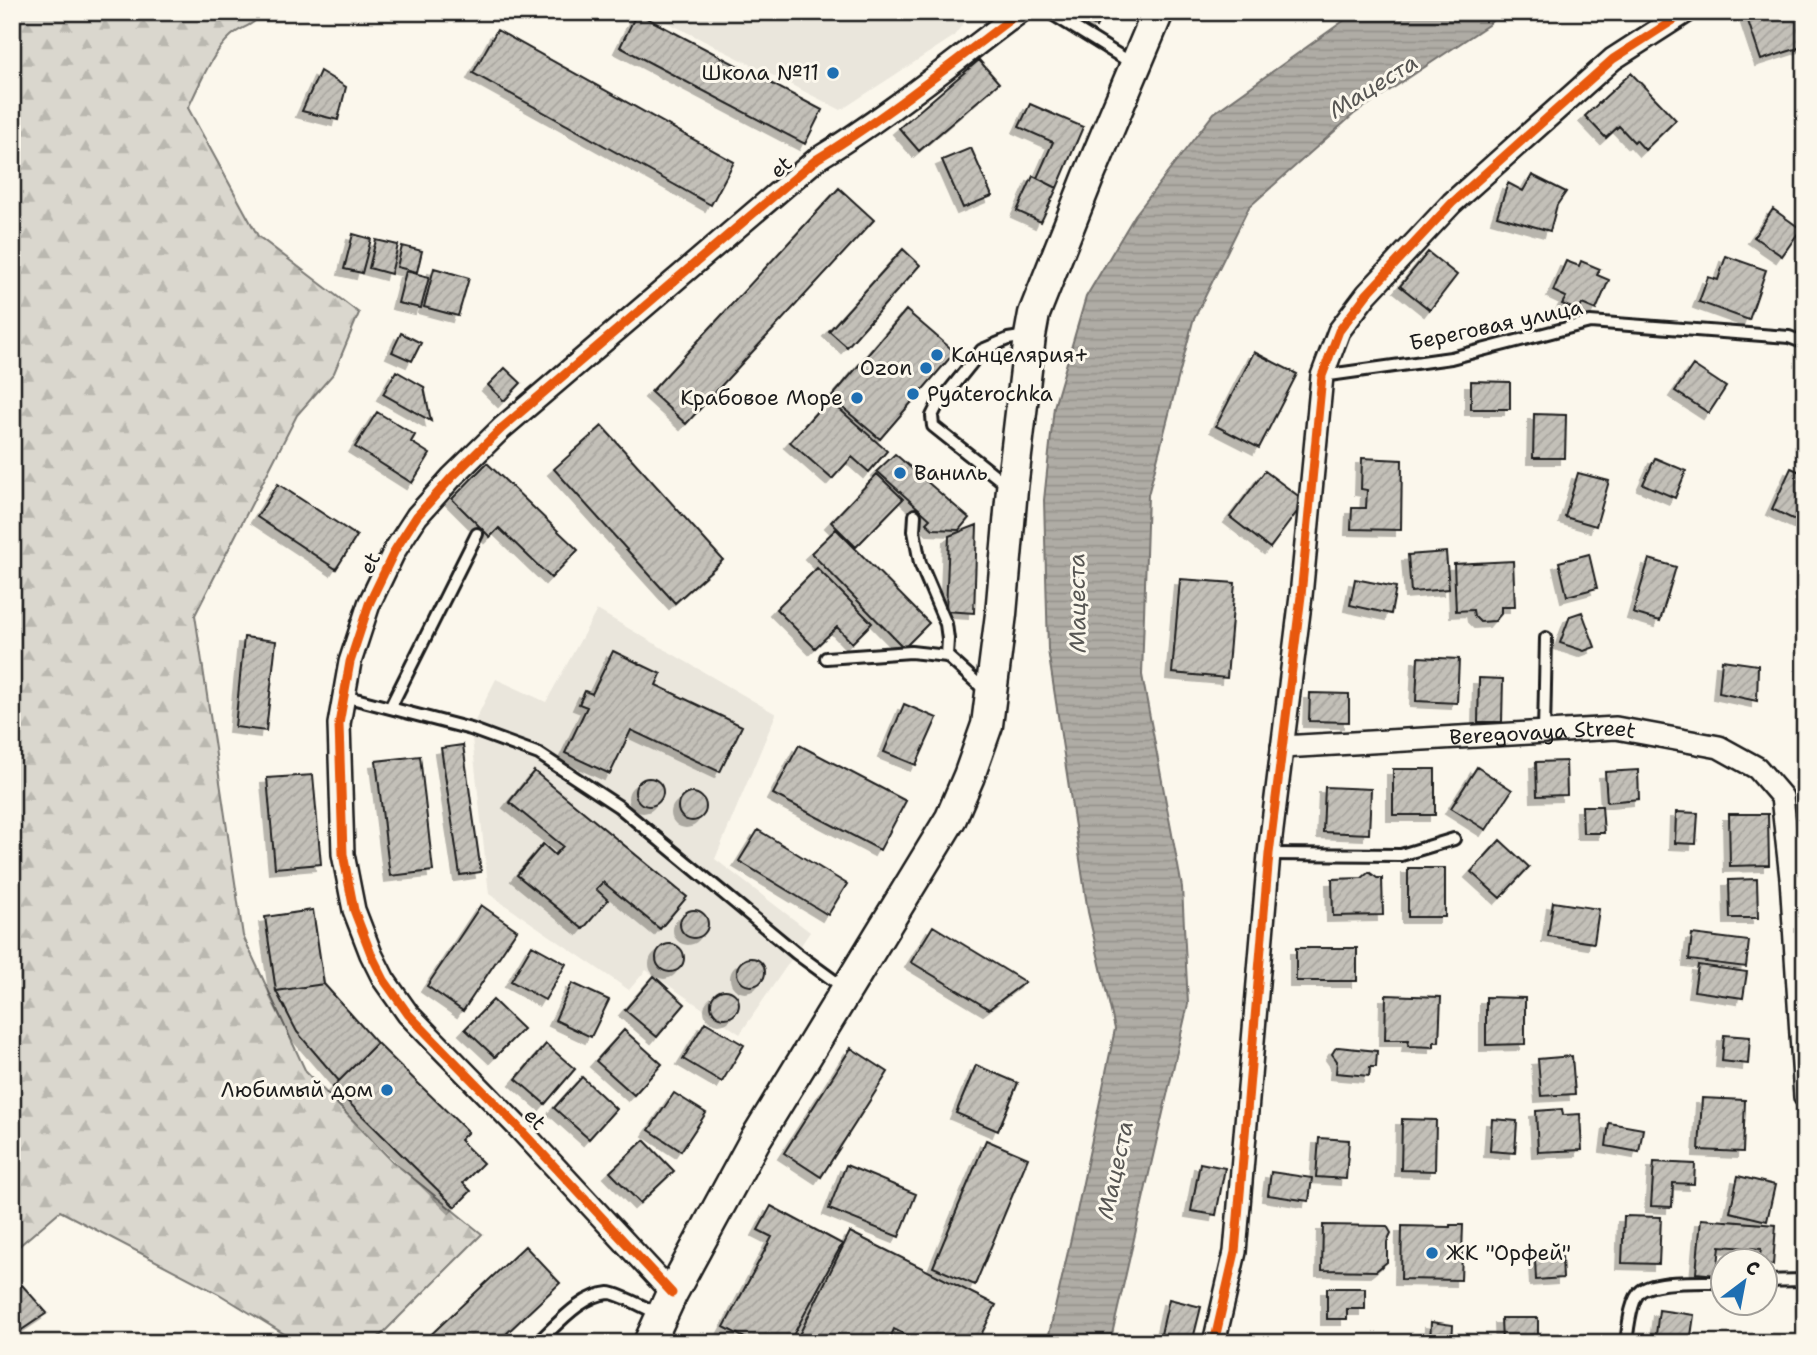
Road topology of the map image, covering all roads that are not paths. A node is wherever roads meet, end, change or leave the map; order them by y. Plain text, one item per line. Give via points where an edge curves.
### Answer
1 (1020, 12) edge
2 (1049, 12) edge
3 (1158, 12) edge
4 (1686, 12) edge
5 (1136, 65) junction
6 (1030, 335) junction
7 (1805, 343) edge
8 (1321, 376) junction
9 (1012, 489) junction
10 (915, 515) dead end
11 (477, 534) dead end
12 (1546, 638) dead end
13 (947, 656) junction
14 (826, 659) dead end
15 (991, 695) junction
16 (344, 696) junction
17 (390, 708) junction
18 (1544, 732) junction
19 (1282, 747) junction
20 (1454, 839) dead end
21 (1269, 853) junction
22 (846, 989) junction
23 (1805, 1097) edge
24 (1805, 1280) edge
25 (1778, 1281) edge
26 (1708, 1282) edge
27 (661, 1325) edge
28 (537, 1343) edge
29 (1214, 1343) edge
30 (1626, 1343) edge

1 - 16 street, et via 817,159 502,428 452,477 416,516 395,550 369,604
2 - 5 lane
3 - 5 main road
4 - 8 street via 1613,59 1452,203 1367,294 1339,331
5 - 6 main road via 1051,269
6 - 9 main road
6 - 9 lane via 982,350 932,416 933,426
7 - 8 lane, Береговая улица via 1789,337 1590,322 1451,358
8 - 19 street
9 - 15 main road
10 - 13 lane via 920,563 946,624
11 - 17 lane
12 - 18 lane
13 - 14 lane via 911,652
13 - 15 lane
15 - 22 main road via 987,724 951,818
16 - 17 lane
16 - 27 street, et via 339,724 343,854 354,910 384,980 408,1014 517,1126
17 - 22 lane via 471,729 539,754 618,806
18 - 19 street, Beregovaya Street
18 - 23 street, Beregovaya Street via 1616,728 1719,747 1757,768 1782,797
19 - 21 street
20 - 21 lane via 1401,855
21 - 29 street via 1235,1252
22 - 27 main road via 755,1140
24 - 25 lane
26 - 30 lane via 1672,1283 1641,1291
27 - 28 lane via 611,1293 590,1298

